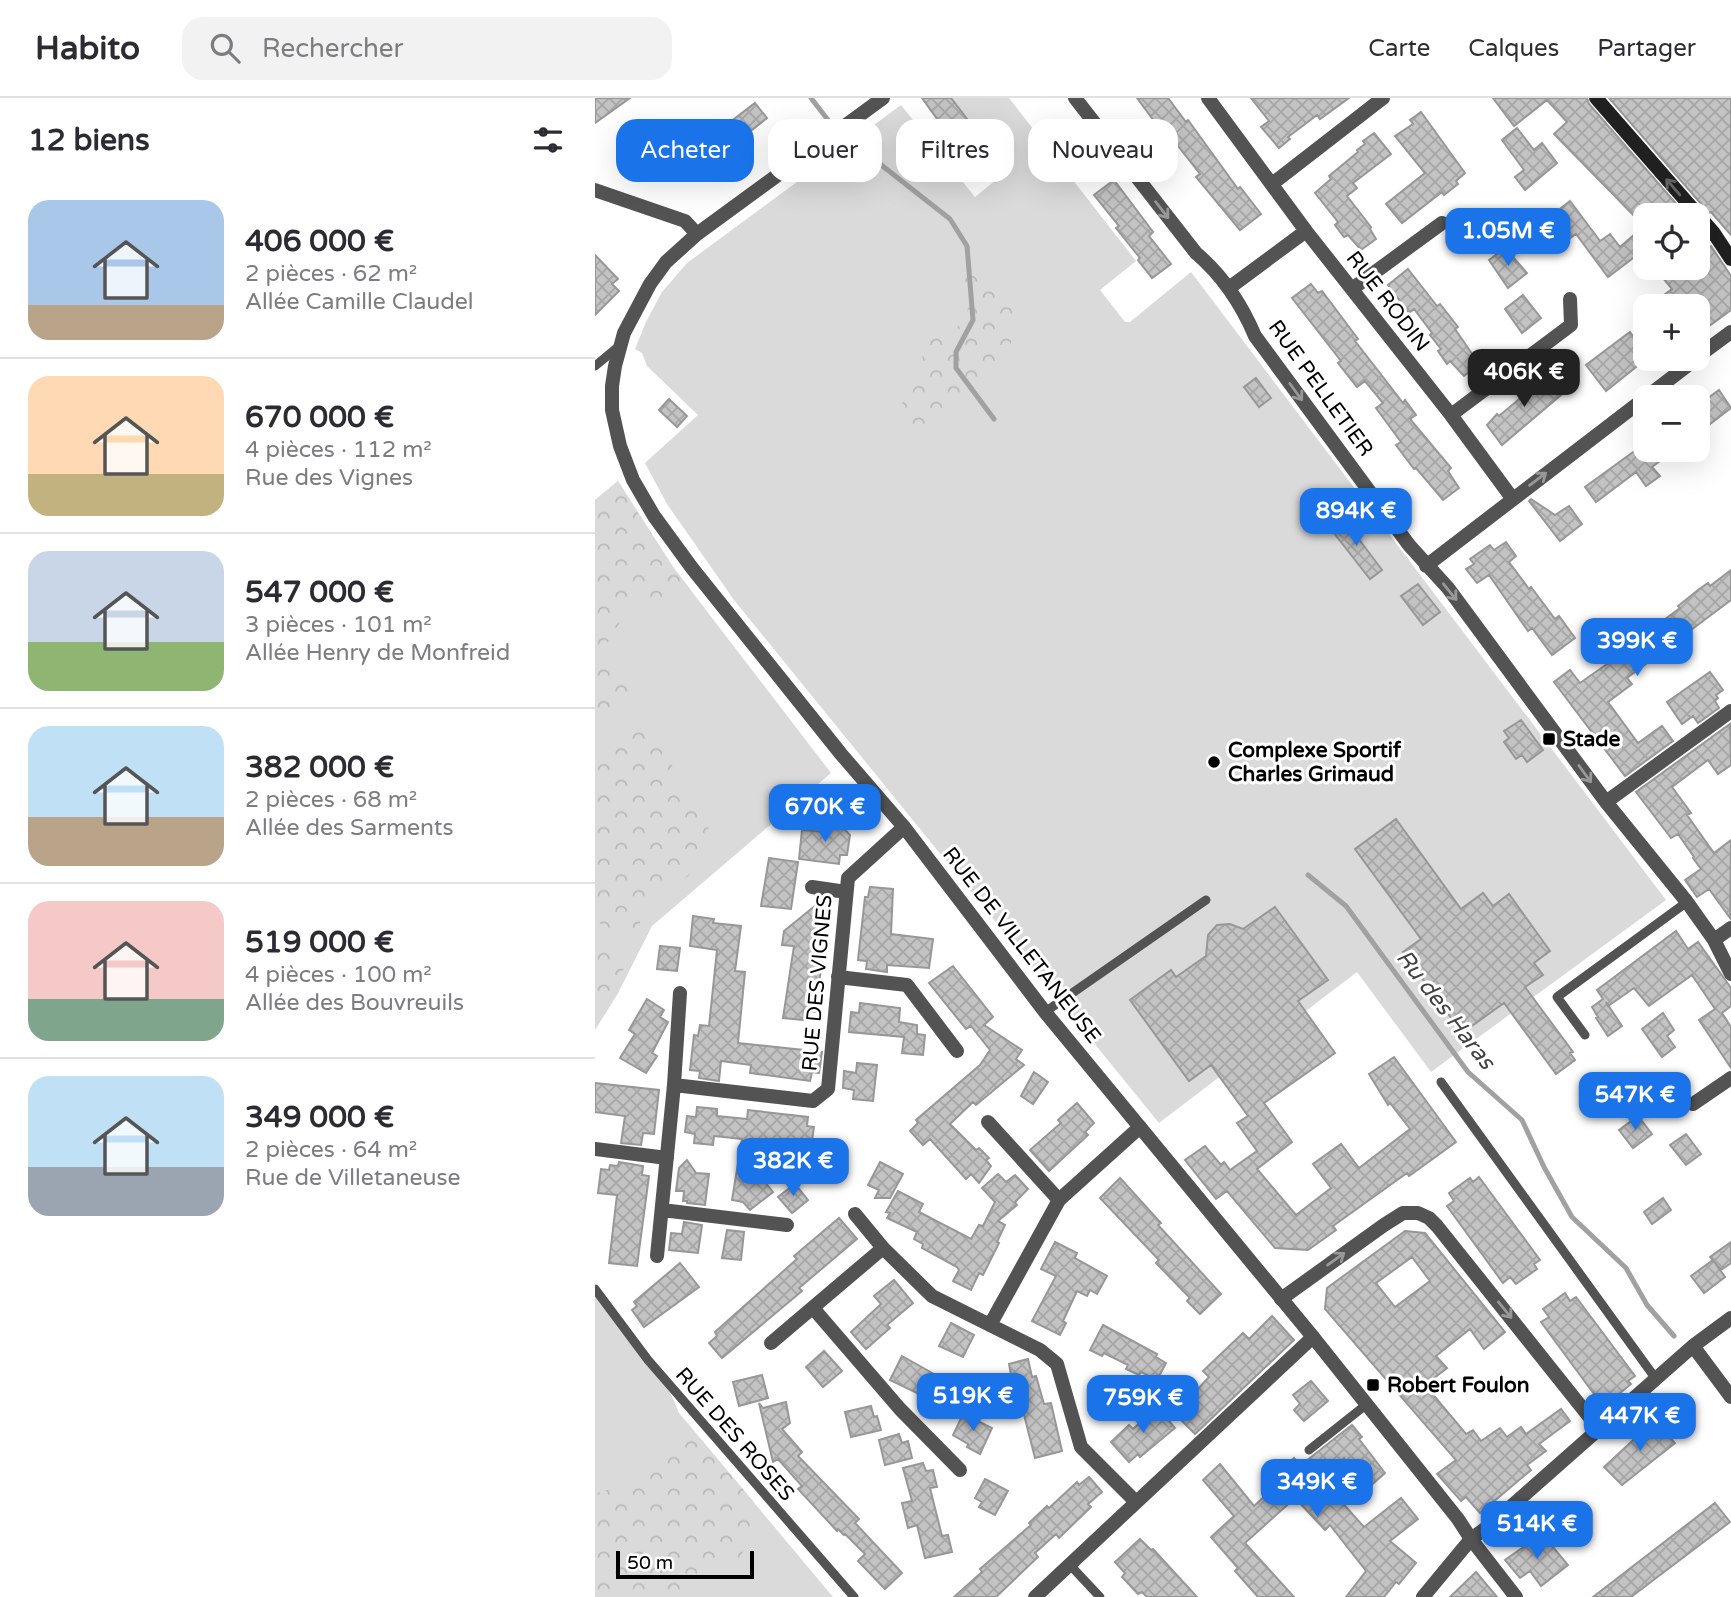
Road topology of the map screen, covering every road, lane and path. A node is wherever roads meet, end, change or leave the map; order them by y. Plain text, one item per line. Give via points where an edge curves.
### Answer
1 (883, 98) edge
2 (1075, 98) edge
3 (1208, 98) edge
4 (1383, 98) edge
5 (1596, 98) edge
6 (1272, 184) junction
7 (595, 190) edge
8 (1442, 223) dead end
9 (1306, 231) junction
10 (697, 234) junction
11 (1731, 259) edge
12 (1229, 288) junction
13 (1352, 289) junction
14 (1570, 299) dead end
15 (1731, 332) edge
16 (620, 346) junction
17 (1710, 348) edge
18 (595, 366) edge
19 (1680, 371) edge
20 (1451, 415) junction
21 (1512, 498) junction
22 (1426, 566) junction
23 (1731, 711) edge
24 (1605, 802) junction
25 (904, 827) junction
26 (812, 887) dead end
27 (846, 892) junction
28 (1206, 900) dead end
29 (1687, 902) junction
30 (1731, 928) edge
31 (1714, 940) junction
32 (1731, 974) edge
33 (838, 977) junction
34 (680, 993) dead end
35 (1045, 1012) junction
36 (1585, 1035) dead end
37 (957, 1051) dead end
38 (1731, 1078) edge
39 (1441, 1082) dead end
40 (674, 1085) junction
41 (1693, 1104) dead end
42 (988, 1122) dead end
43 (1140, 1127) junction
44 (595, 1149) edge
45 (667, 1158) junction
46 (1059, 1200) junction
47 (662, 1210) junction
48 (855, 1214) dead end
49 (787, 1225) dead end
50 (883, 1248) junction
51 (657, 1256) dead end
52 (595, 1289) edge
53 (1281, 1299) junction
54 (813, 1308) junction
55 (1731, 1318) edge
56 (989, 1325) junction
57 (1313, 1336) junction
58 (771, 1343) dead end
59 (1693, 1346) junction
60 (1656, 1379) junction
61 (1731, 1398) edge
62 (1367, 1404) junction
63 (1599, 1430) junction
64 (1309, 1450) dead end
65 (960, 1470) dead end
66 (1136, 1502) junction
67 (1471, 1539) junction
68 (1070, 1564) junction
69 (854, 1597) edge
70 (1035, 1597) edge
71 (1100, 1597) edge
72 (1423, 1597) edge
73 (1516, 1597) edge

1 - 10 street, RUE DE VILLETANEUSE
2 -> 12 street, RUE PELLETIER via 1196,253
3 - 6 street, RUE RODIN
4 - 6 street
11 -> 5 main road via 1713,232
6 - 9 street, RUE RODIN
7 - 10 street via 685,221
8 - 13 street
9 - 12 street
9 - 13 street, RUE RODIN
10 - 16 street, RUE DE VILLETANEUSE via 666,261 650,284
12 -> 22 street, RUE PELLETIER via 1255,336
13 - 20 street, RUE RODIN
14 - 20 street via 1571,325
15 - 17 street
16 - 18 lane
16 - 25 street, RUE DE VILLETANEUSE via 612,410 633,481 692,568
21 -> 19 street
20 - 21 street, RUE RODIN
21 - 22 street
22 -> 24 street, RUE PELLETIER via 1448,588
23 - 24 street
24 - 29 street, RUE PELLETIER
25 - 27 street, RUE DES VIGNES via 848,878
25 - 35 street, RUE DE VILLETANEUSE
26 - 27 street
27 - 33 street, RUE DES VIGNES
28 - 35 lane
29 - 31 street, RUE PELLETIER
29 - 36 lane via 1557,997
30 - 31 street
31 - 32 street, RUE PELLETIER
33 - 37 street via 907,985
33 - 40 street, RUE DES VIGNES via 828,1089 813,1101
34 - 40 street
35 - 43 street, RUE DE VILLETANEUSE
38 - 41 street
39 - 60 lane
40 - 45 street
42 - 46 street
43 - 46 street
43 - 53 street, RUE DE VILLETANEUSE
44 - 45 street
45 - 47 street
46 - 56 street
47 - 49 street
47 - 51 street
48 - 50 street
50 - 54 street
50 - 56 street via 932,1296
52 - 69 lane, RUE DES ROSES via 648,1360
53 - 57 street, RUE DE VILLETANEUSE
53 -> 63 street via 1403,1213 1418,1213 1437,1226
54 - 58 street
54 - 65 street
55 - 59 street
56 - 66 street via 1040,1350 1057,1364 1081,1447
57 - 62 street, RUE DE VILLETANEUSE
57 - 66 street
59 - 60 street
59 - 61 street
60 - 63 street
62 - 64 lane
62 - 67 street, RUE DE VILLETANEUSE
63 - 67 street
66 - 68 street
67 - 72 street
67 - 73 street, RUE DE VILLETANEUSE
68 - 70 street
68 - 71 lane

